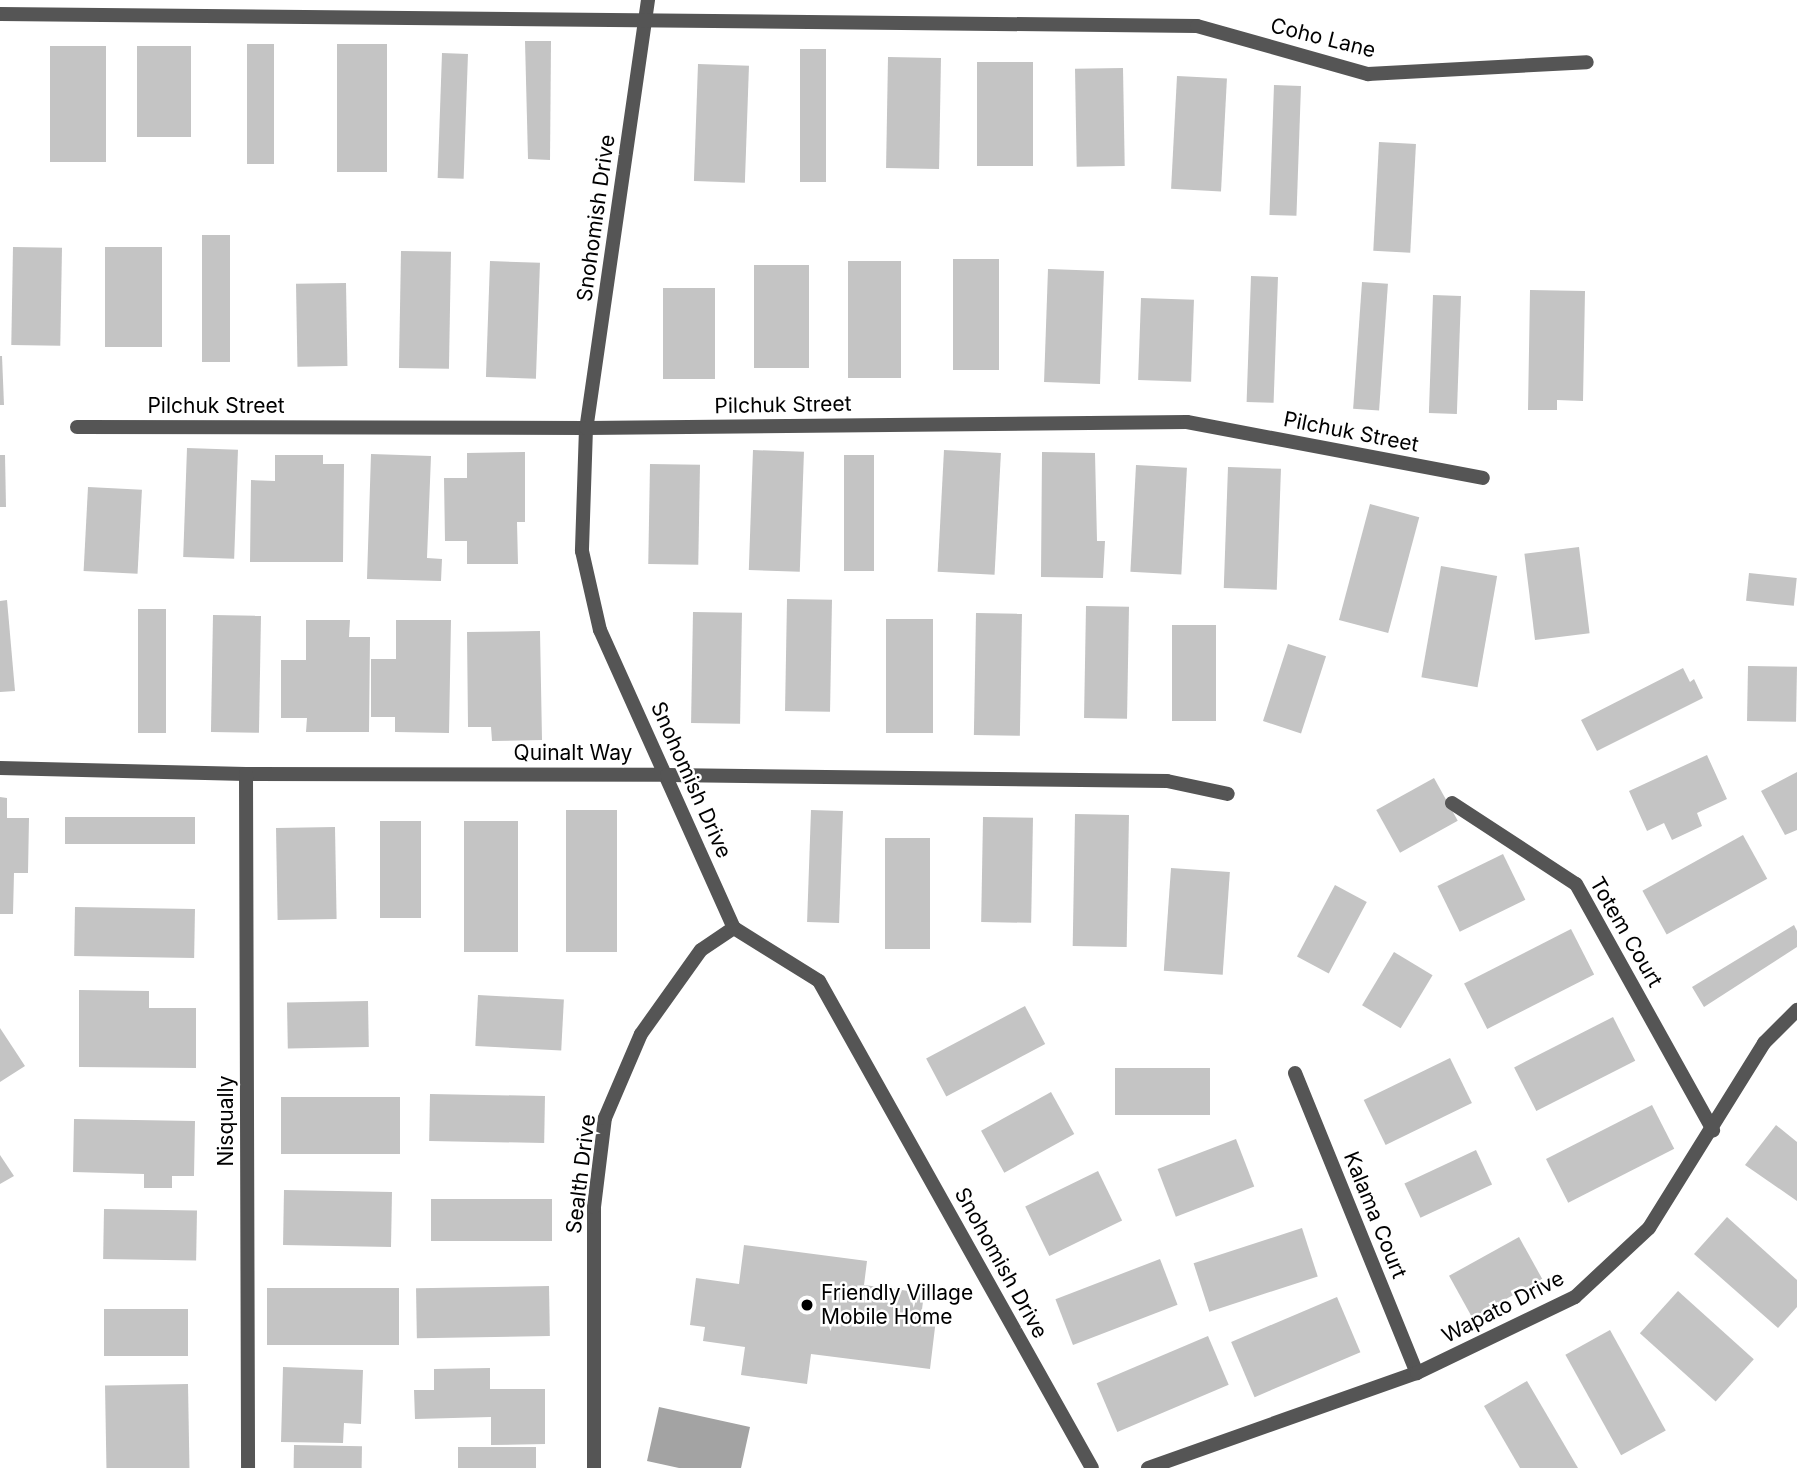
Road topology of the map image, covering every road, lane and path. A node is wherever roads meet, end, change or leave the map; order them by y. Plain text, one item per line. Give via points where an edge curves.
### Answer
1 (648, 0) edge
2 (0, 14) edge
3 (647, 20) junction
4 (1587, 62) dead end
5 (77, 426) dead end
6 (586, 428) junction
7 (1483, 478) dead end
8 (0, 768) edge
9 (246, 774) junction
10 (667, 775) junction
11 (1228, 794) dead end
12 (1452, 803) dead end
13 (734, 928) junction
14 (1797, 1010) edge
15 (1295, 1073) dead end
16 (1713, 1130) junction
17 (1417, 1373) junction
18 (248, 1468) edge
19 (594, 1468) edge
20 (1092, 1468) edge
21 (1148, 1468) edge

1 - 3 street, Snohomish Drive
2 - 3 street, Coho Lane
3 - 4 street, Coho Lane via 1198,26 1368,74
3 - 6 street, Snohomish Drive
5 - 6 street, Pilchuk Street
6 - 7 street, Pilchuk Street via 1187,422
6 - 10 street, Snohomish Drive via 582,551 600,630
8 - 9 street, Quinalt Way
9 - 10 street, Quinalt Way
9 - 18 street, Nisqually
10 - 11 street, Quinalt Way via 1167,781
10 - 13 street, Snohomish Drive
12 - 16 street, Totem Court via 1576,884
13 - 19 street, Sealth Drive via 701,950 641,1034 605,1118 594,1207
13 - 20 street, Snohomish Drive via 819,981
14 - 16 street, Wapato Drive via 1764,1043
15 - 17 street, Kalama Court
16 - 17 street, Wapato Drive via 1649,1228 1575,1297
17 - 21 street, Wapato Drive

